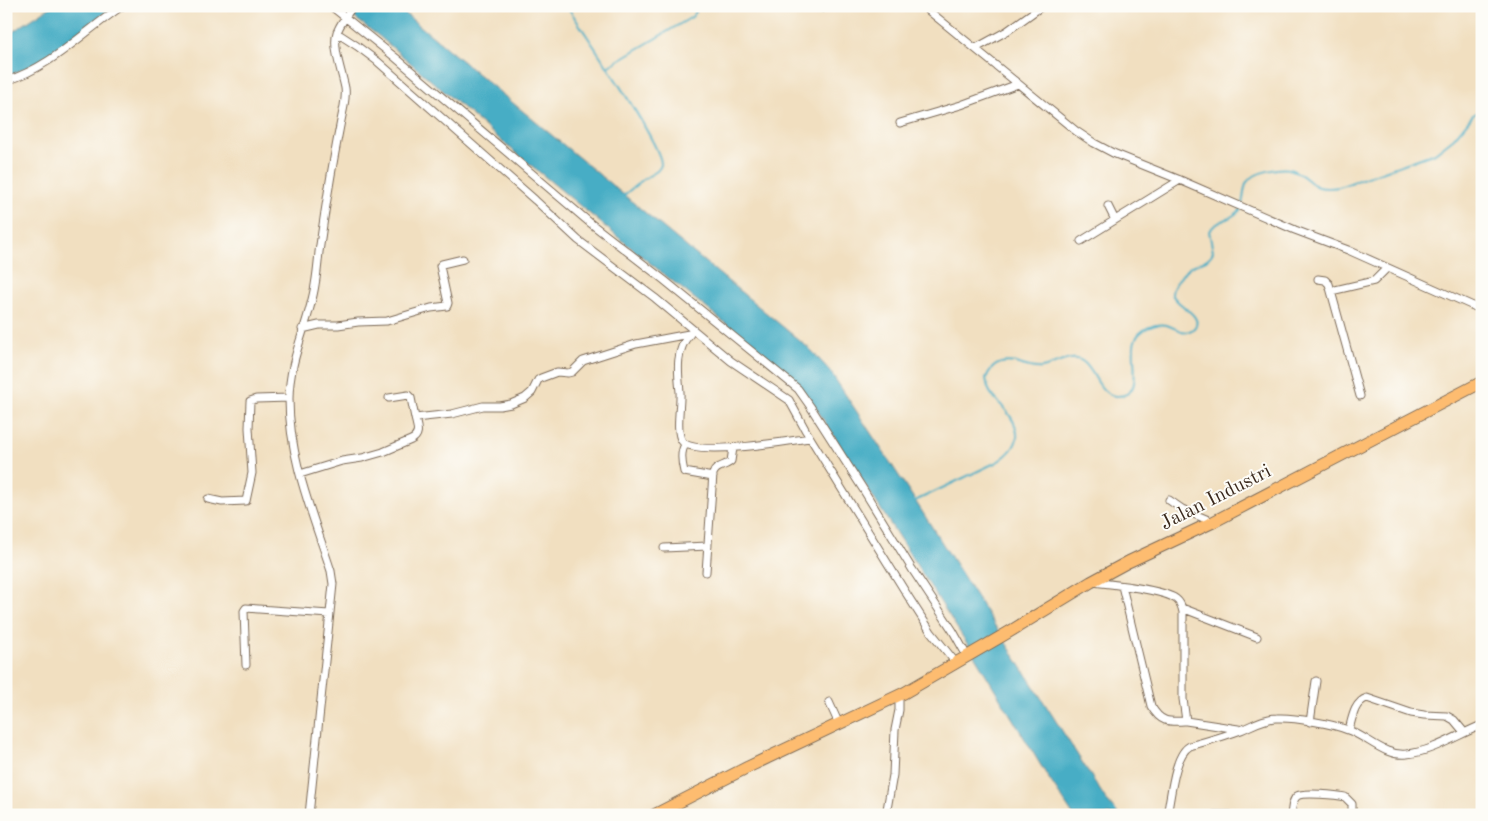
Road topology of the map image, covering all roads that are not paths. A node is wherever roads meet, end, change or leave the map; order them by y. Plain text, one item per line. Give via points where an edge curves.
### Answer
1 (122, 6) edge
2 (331, 6) edge
3 (353, 6) edge
4 (923, 6) edge
5 (1042, 6) edge
6 (346, 16) junction
7 (336, 33) junction
8 (976, 48) junction
9 (6, 81) edge
10 (1018, 84) junction
11 (900, 123) dead end
12 (1180, 180) junction
13 (1108, 206) dead end
14 (1115, 220) junction
15 (1081, 241) dead end
16 (463, 259) dead end
17 (1386, 269) junction
18 (1318, 279) dead end
19 (1331, 291) junction
20 (1482, 310) edge
21 (302, 330) junction
22 (691, 333) junction
23 (1482, 382) edge
24 (1360, 396) dead end
25 (289, 398) junction
26 (389, 398) dead end
27 (415, 418) junction
28 (810, 438) junction
29 (685, 445) junction
30 (732, 448) junction
31 (300, 474) junction
32 (712, 477) junction
33 (208, 500) dead end
34 (1169, 500) dead end
35 (1213, 522) junction
36 (708, 546) junction
37 (664, 548) dead end
38 (706, 572) dead end
39 (1091, 582) junction
40 (1122, 586) junction
41 (1182, 608) junction
42 (329, 614) junction
43 (1256, 638) dead end
44 (969, 655) junction
45 (956, 663) junction
46 (246, 665) dead end
47 (1316, 681) dead end
48 (899, 695) junction
49 (829, 702) dead end
50 (1186, 721) junction
51 (1310, 722) junction
52 (839, 724) junction
53 (1482, 725) edge
54 (1241, 730) junction
55 (1349, 730) junction
56 (1464, 732) junction
57 (1167, 814) edge
58 (309, 815) edge
59 (654, 815) edge
60 (886, 815) edge
61 (1182, 815) edge
62 (1214, 815) edge
63 (1230, 815) edge
64 (1291, 815) edge
65 (1352, 815) edge

1 - 9 street via 40,67
2 - 6 street
3 - 6 street
4 - 8 street
5 - 8 street
6 - 7 street
6 - 44 street via 590,222 798,389
7 - 21 street via 345,99 315,286
7 - 22 street via 377,61 578,240 655,298
8 - 10 street
10 - 11 street
10 - 12 street via 1076,131 1104,149
12 - 14 street
12 - 17 street
13 - 14 street
14 - 15 street
16 - 21 street via 440,266 447,306 387,321
17 - 19 street via 1374,281
17 - 20 street
18 - 19 street via 1328,282
19 - 24 street
21 - 25 street
22 - 27 street via 636,344 583,361 568,374 557,372 541,378 535,390 511,404
22 - 28 street via 788,400
22 - 29 street via 682,344 678,357 679,429
23 - 35 main road, Jalan Industri
25 - 31 street via 291,434
25 - 33 street via 250,401 252,472 246,501
26 - 27 street via 408,395
27 - 31 street via 416,438 383,452
28 - 30 street
28 - 45 street via 931,632
29 - 30 street
29 - 32 street via 682,448 684,472
30 - 32 street via 731,461 716,468
31 - 42 street via 332,579
32 - 36 street
34 - 35 street
35 - 39 main road, Jalan Industri
36 - 37 street
36 - 38 street
39 - 40 street
39 - 44 main road, Jalan Industri
40 - 41 street via 1168,595 1178,600
40 - 50 street via 1151,706 1165,721
41 - 43 street
41 - 50 street
42 - 46 street via 246,608
42 - 58 street
44 - 45 main road, Jalan Industri
45 - 48 main road, Jalan Industri
47 - 51 street
48 - 52 main road, Jalan Industri
48 - 60 street via 893,775
49 - 52 street
50 - 54 street
51 - 54 street via 1269,718
51 - 55 street
52 - 59 main road, Jalan Industri
53 - 56 street
54 - 57 street via 1184,750 1178,762
55 - 56 street via 1395,754 1405,755
55 - 56 street via 1358,704 1367,698 1411,713 1447,716
57 - 61 street
62 - 63 street
64 - 65 street via 1295,798 1305,794 1344,797 1352,804

